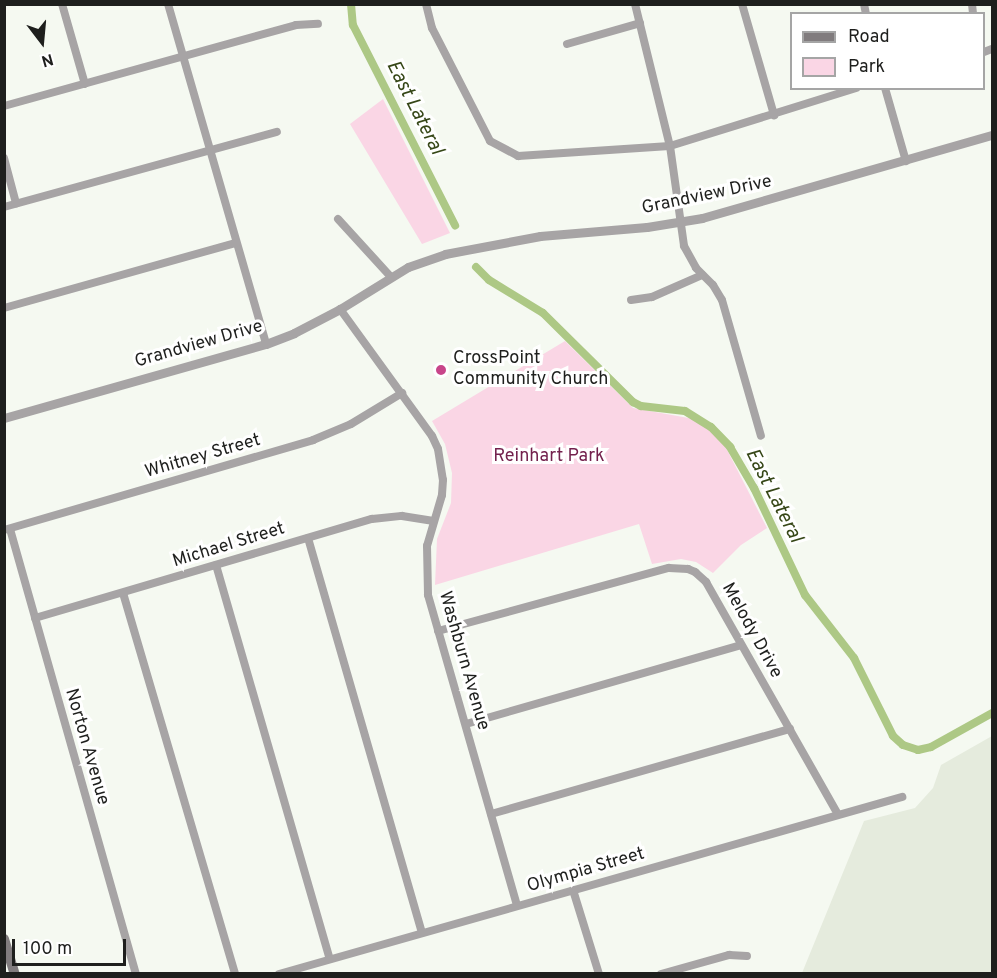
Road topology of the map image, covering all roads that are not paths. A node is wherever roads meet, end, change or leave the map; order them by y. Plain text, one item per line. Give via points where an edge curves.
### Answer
1 (62, 4) edge
2 (168, 4) edge
3 (426, 4) edge
4 (635, 4) edge
5 (742, 4) edge
6 (640, 23) junction
7 (318, 24) dead end
8 (567, 44) dead end
9 (183, 55) junction
10 (85, 84) junction
11 (850, 90) edge
12 (886, 90) edge
13 (4, 106) edge
14 (774, 115) junction
15 (277, 132) dead end
16 (993, 135) edge
17 (670, 146) junction
18 (211, 150) junction
19 (4, 158) edge
20 (906, 160) junction
21 (16, 203) junction
22 (4, 207) edge
23 (338, 219) dead end
24 (680, 222) junction
25 (236, 243) junction
26 (702, 275) junction
27 (391, 277) junction
28 (631, 300) dead end
29 (4, 308) edge
30 (340, 309) junction
31 (266, 344) junction
32 (402, 393) junction
33 (4, 418) edge
34 (761, 436) dead end
35 (434, 521) junction
36 (7, 529) edge
37 (308, 538) junction
38 (216, 565) junction
39 (123, 593) junction
40 (34, 618) junction
41 (438, 631) junction
42 (741, 645) junction
43 (466, 724) junction
44 (790, 729) junction
45 (902, 797) dead end
46 (491, 814) junction
47 (838, 814) junction
48 (573, 890) junction
49 (517, 906) junction
50 (422, 933) junction
51 (4, 939) edge
52 (747, 956) dead end
53 (330, 959) junction
54 (15, 974) edge
55 (136, 974) edge
56 (235, 974) edge
57 (279, 974) edge
58 (599, 974) edge
59 (661, 974) edge

1 - 10 street
2 - 9 street
3 - 17 street via 432,28 490,141 497,147 518,156
4 - 6 street
5 - 14 street
6 - 8 street
6 - 17 street
7 - 9 street via 296,25
9 - 10 street
9 - 18 street
10 - 13 street
11 - 14 street
12 - 20 street
14 - 17 street
15 - 18 street
16 - 20 street, Grandview Drive
17 - 24 street
18 - 21 street
18 - 25 street
19 - 21 street
20 - 24 street, Grandview Drive
21 - 22 street
23 - 27 street
24 - 26 street via 684,246
24 - 27 street, Grandview Drive via 488,245 441,255
25 - 29 street
25 - 31 street
26 - 28 street via 652,297
26 - 34 street via 722,300
27 - 30 street, Grandview Drive
30 - 31 street, Grandview Drive
30 - 32 street, Washburn Avenue
31 - 33 street, Grandview Drive
32 - 35 street, Washburn Avenue via 432,436 441,462 442,495
32 - 36 street, Whitney Street via 351,424 313,440
35 - 37 street, Michael Street via 385,516
35 - 41 street, Washburn Avenue via 427,546 426,576
36 - 40 street, Norton Avenue
37 - 38 street, Michael Street
37 - 50 street
38 - 39 street, Michael Street
38 - 53 street
39 - 40 street, Michael Street
39 - 56 street
40 - 55 street, Norton Avenue
41 - 42 street, Melody Drive via 625,579 680,568 695,572 706,582
41 - 43 street, Washburn Avenue
42 - 43 street
42 - 44 street, Melody Drive
43 - 46 street, Washburn Avenue
44 - 46 street
44 - 47 street, Melody Drive
45 - 47 street, Olympia Street
46 - 49 street, Washburn Avenue
47 - 48 street, Olympia Street
48 - 49 street, Olympia Street
48 - 58 street
49 - 50 street, Olympia Street
50 - 53 street, Olympia Street
51 - 54 main road
52 - 59 street via 729,955
53 - 57 street, Olympia Street

